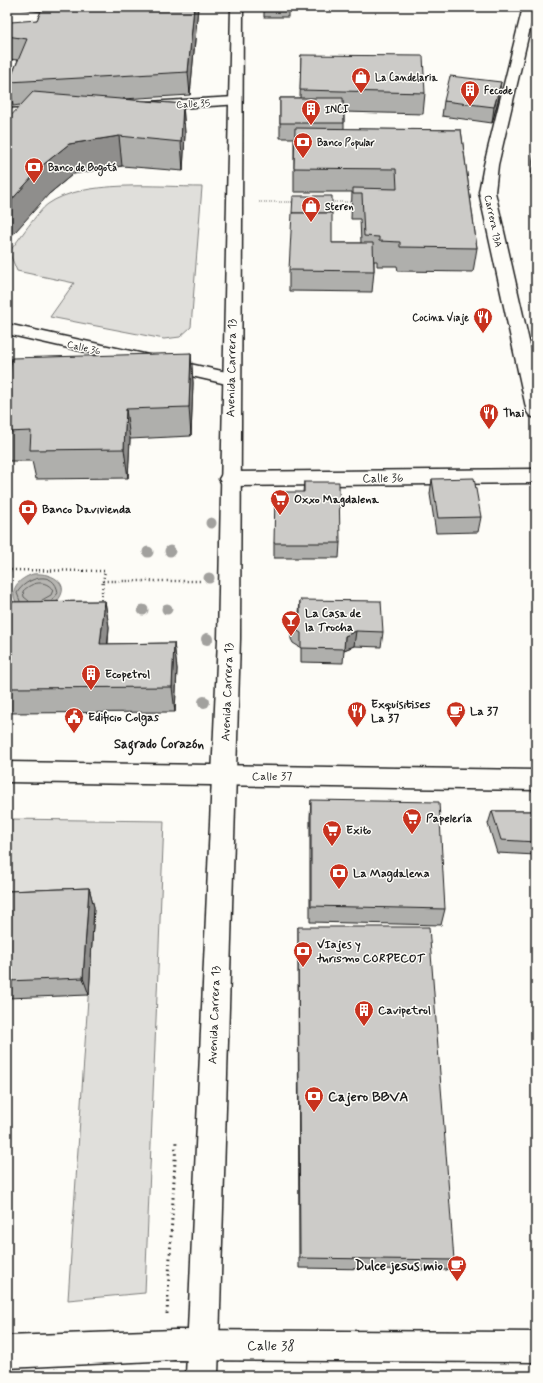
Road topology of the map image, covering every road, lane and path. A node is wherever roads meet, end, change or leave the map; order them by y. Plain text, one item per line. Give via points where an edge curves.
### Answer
1 (237, 7) edge
2 (529, 7) edge
3 (234, 101) junction
4 (135, 106) edge
5 (55, 111) edge
6 (7, 113) edge
7 (234, 201) junction
8 (298, 202) edge
9 (322, 202) edge
10 (354, 202) edge
11 (7, 329) edge
12 (232, 379) junction
13 (536, 412) edge
14 (536, 476) edge
15 (229, 479) junction
16 (7, 570) edge
17 (200, 573) dead end
18 (103, 581) junction
19 (200, 581) junction
20 (229, 581) junction
21 (200, 589) dead end
22 (100, 609) edge
23 (7, 772) edge
24 (224, 776) junction
25 (536, 780) edge
26 (176, 1140) dead end
27 (165, 1345) junction
28 (203, 1345) junction
29 (536, 1347) edge
30 (7, 1352) edge
31 (202, 1376) edge

1 - 3 street, Avenida Carrera 13
2 - 13 street, Carrera 13A via 491,164 487,192
3 - 4 street, Calle 35
3 - 7 street, Avenida Carrera 13
5 - 6 street
7 - 8 path
7 - 12 street, Avenida Carrera 13
9 - 10 path
11 - 12 street, Calle 36
12 - 15 street, Avenida Carrera 13
14 - 15 street, Calle 36
15 - 20 street, Avenida Carrera 13
16 - 18 path via 104,571
17 - 19 path
18 - 19 path
18 - 22 path
19 - 20 path
19 - 21 path
20 - 24 street, Avenida Carrera 13
23 - 24 street, Calle 37
24 - 25 street, Calle 37
24 - 28 street, Avenida Carrera 13
26 - 27 path
27 - 28 street, Calle 38
27 - 30 street, Calle 38
28 - 29 street, Calle 38
28 - 31 street, Avenida Carrera 13

